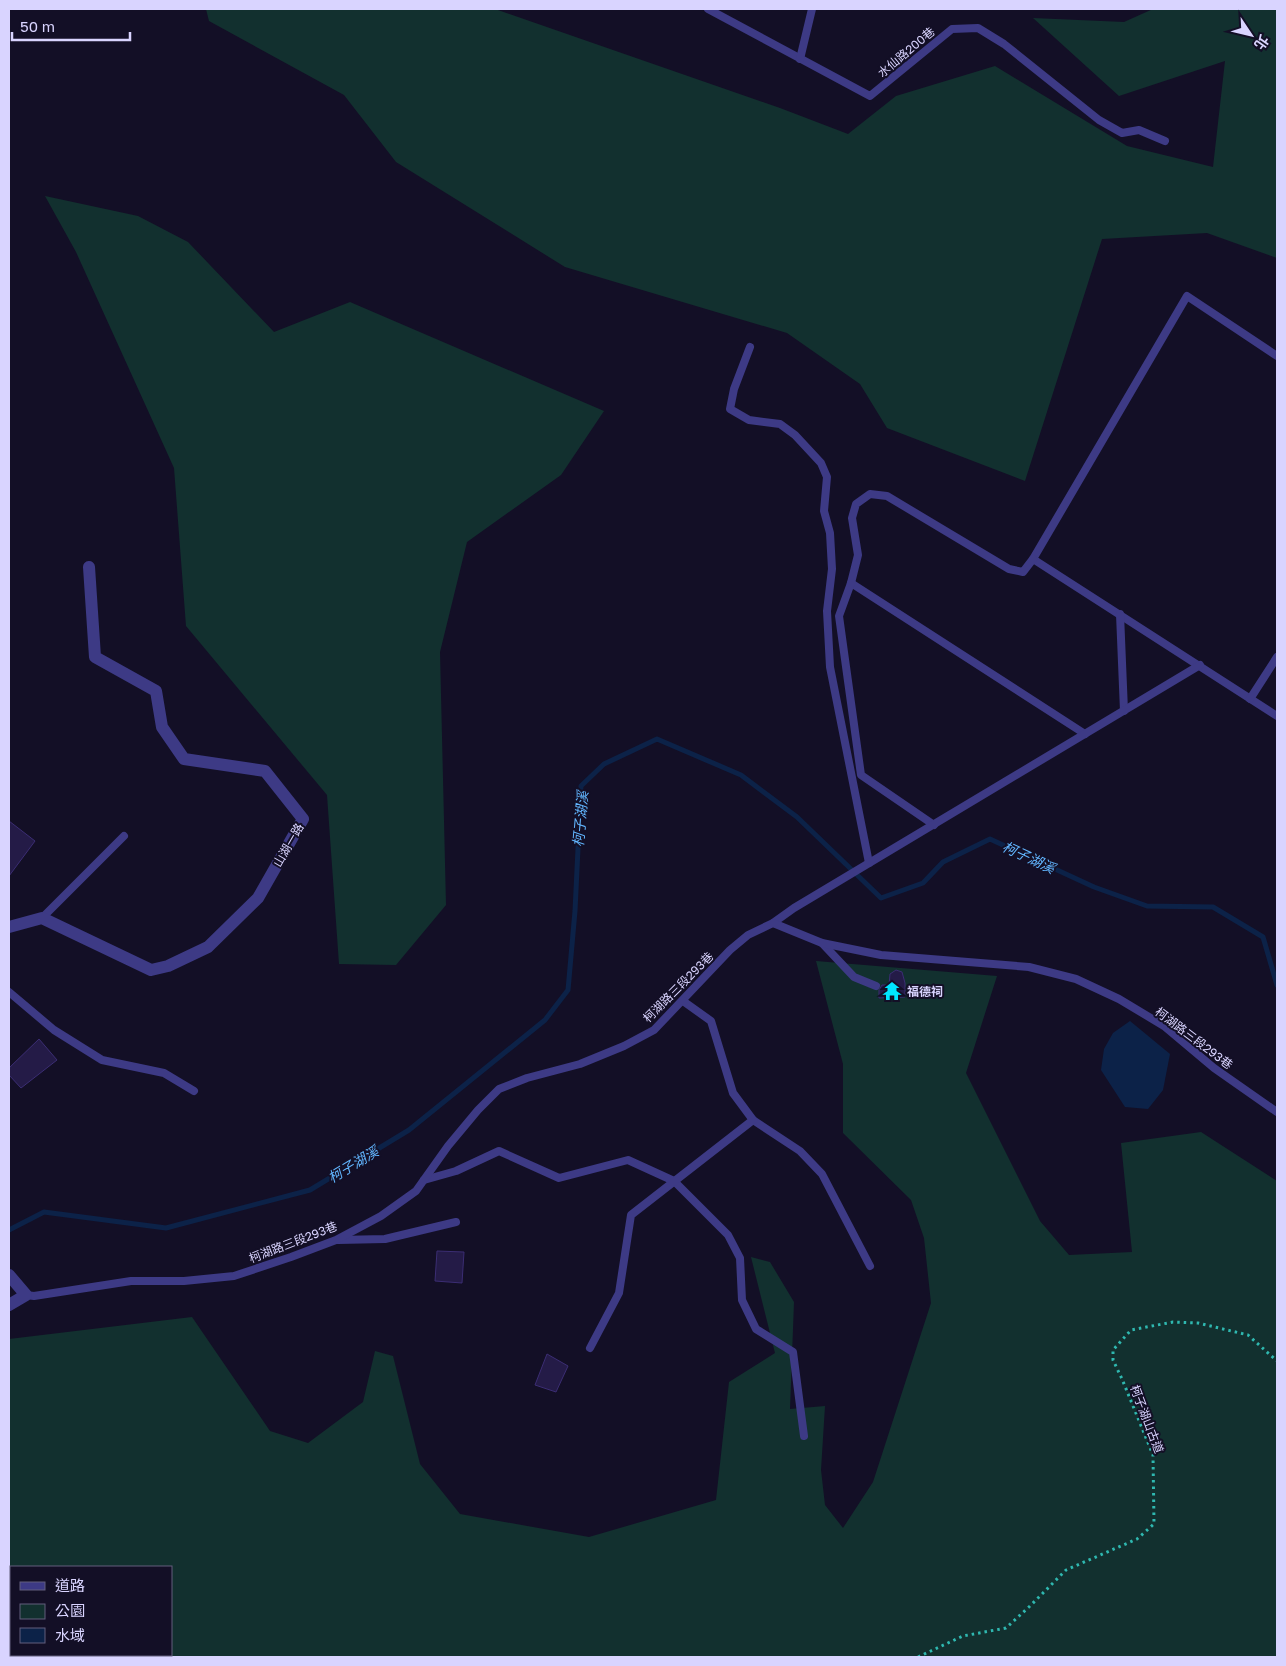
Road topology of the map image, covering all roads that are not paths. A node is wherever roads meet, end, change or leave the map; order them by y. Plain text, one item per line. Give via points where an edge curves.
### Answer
1 (708, 9) edge
2 (812, 9) edge
3 (800, 59) junction
4 (1165, 141) dead end
5 (750, 347) dead end
6 (1277, 356) edge
7 (1034, 558) junction
8 (89, 567) dead end
9 (850, 583) junction
10 (1120, 614) junction
11 (1277, 657) edge
12 (1200, 665) junction
13 (1250, 699) junction
14 (1124, 711) junction
15 (1277, 716) edge
16 (1086, 734) junction
17 (934, 825) junction
18 (124, 836) dead end
19 (869, 864) junction
20 (42, 918) junction
21 (773, 923) junction
22 (9, 927) edge
23 (822, 943) junction
24 (876, 986) dead end
25 (9, 992) edge
26 (683, 1001) junction
27 (194, 1092) dead end
28 (1277, 1112) edge
29 (753, 1120) junction
30 (424, 1180) junction
31 (674, 1181) junction
32 (456, 1222) dead end
33 (336, 1240) junction
34 (870, 1266) dead end
35 (9, 1274) edge
36 (26, 1295) junction
37 (9, 1305) edge
38 (590, 1348) dead end
39 (804, 1436) dead end

1 - 3 lane, 水仙路200巷
2 - 3 lane
3 - 4 lane, 水仙路200巷 via 870,96 952,29 978,28 1004,44 1099,120 1122,133 1139,130
5 - 19 lane via 730,409 749,420 780,424 821,463 827,477 824,512 830,533 832,570 828,610 830,667
6 - 7 lane via 1187,296
7 - 9 lane via 1023,572 1009,569 887,496 870,494 856,504 852,518 858,555
7 - 10 lane
8 - 20 street, 山湖一路 via 95,657 156,691 162,726 184,759 265,771 303,819 258,898 208,947 168,966 151,970
9 - 16 lane
9 - 17 lane via 840,616 861,775
10 - 12 lane
10 - 14 lane
11 - 13 lane
12 - 13 lane
12 - 14 lane
13 - 15 lane
14 - 16 lane
16 - 17 lane
17 - 19 lane
18 - 20 lane
19 - 21 lane
20 - 22 street
21 - 23 lane, 柯湖路三段293巷
21 - 26 lane, 柯湖路三段293巷 via 748,935 730,950
23 - 24 lane via 854,977
23 - 28 lane, 柯湖路三段293巷 via 882,956 1029,967 1076,979 1119,999 1164,1026 1214,1068
25 - 27 lane via 54,1030 102,1060 164,1073
26 - 29 lane via 711,1021 732,1092
26 - 30 lane, 柯湖路三段293巷 via 654,1030 624,1046 499,1090 478,1110
29 - 31 lane
29 - 34 lane via 800,1151 822,1174
30 - 31 lane via 456,1171 499,1151 559,1178 628,1160
30 - 33 lane, 柯湖路三段293巷 via 416,1191 382,1216
31 - 38 lane via 630,1215 619,1293
31 - 39 lane via 728,1235 740,1258 742,1300 756,1328 793,1352
32 - 33 lane via 385,1239
33 - 36 lane, 柯湖路三段293巷 via 234,1276 184,1281 131,1281
35 - 36 street
36 - 37 street

